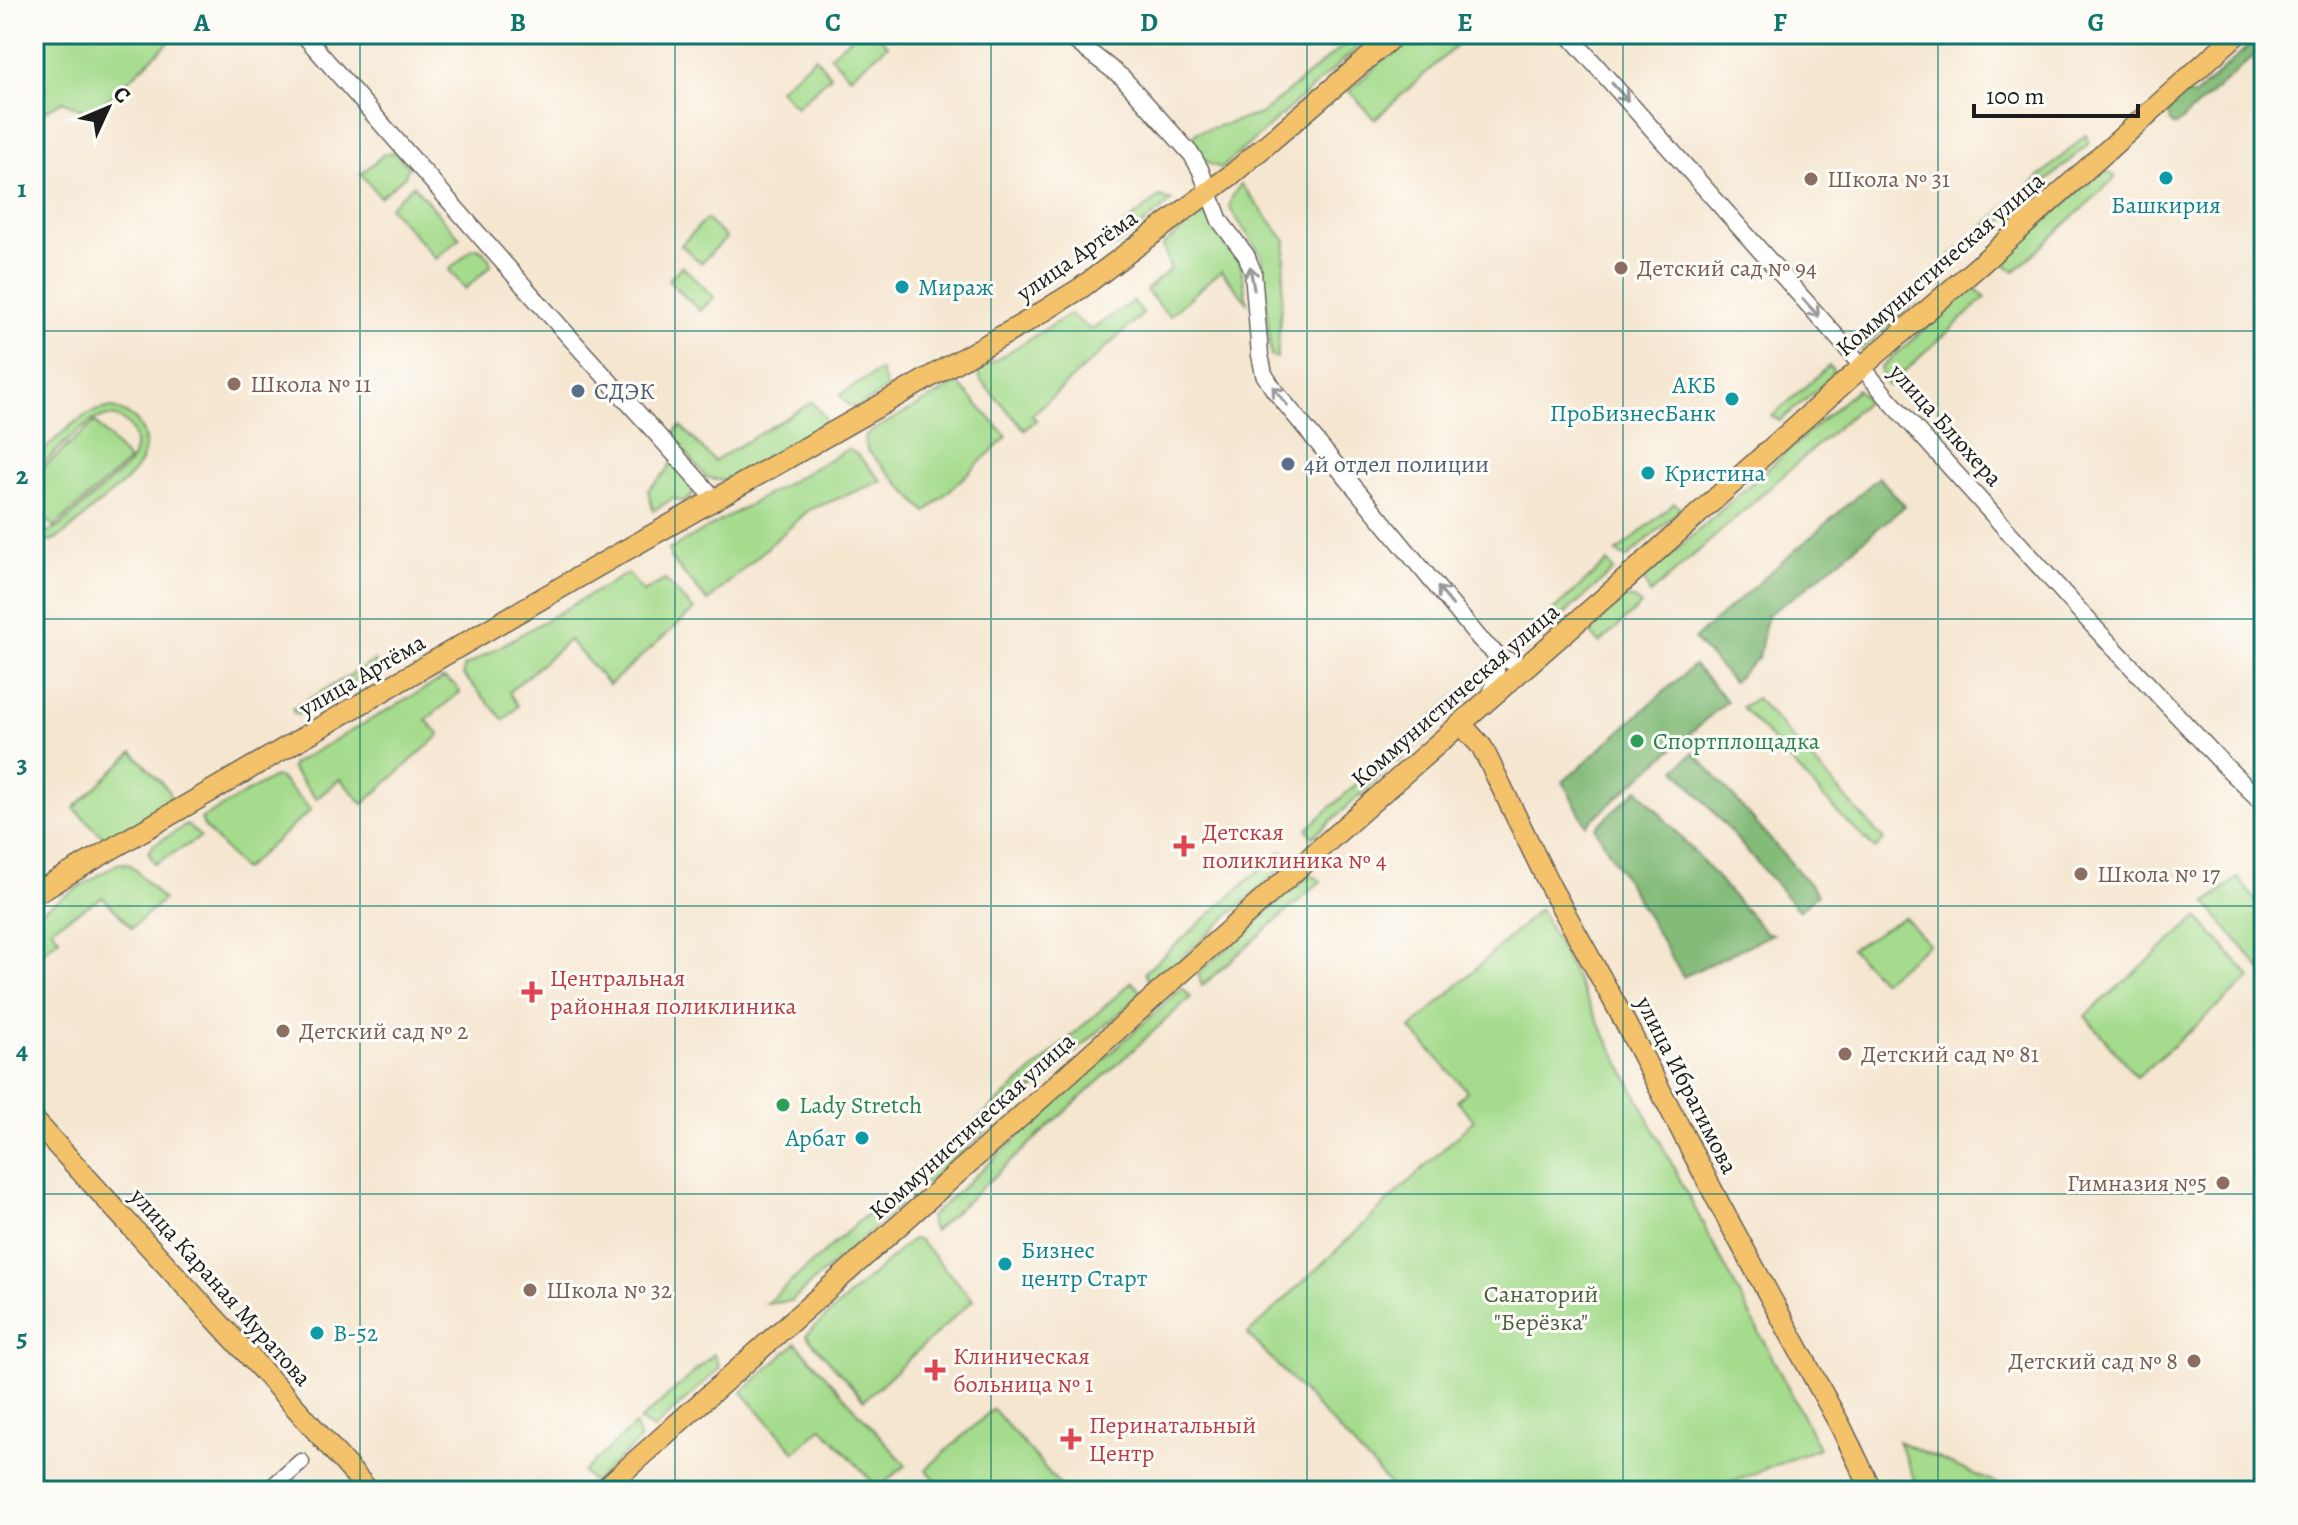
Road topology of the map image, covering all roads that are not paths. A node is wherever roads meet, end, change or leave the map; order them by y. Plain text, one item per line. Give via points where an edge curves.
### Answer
1 (303, 34) edge
2 (1066, 34) edge
3 (1396, 34) edge
4 (1568, 34) edge
5 (2237, 34) edge
6 (1209, 192) junction
7 (1863, 366) junction
8 (715, 499) junction
9 (1496, 656) junction
10 (1527, 666) junction
11 (1491, 697) junction
12 (1461, 724) junction
13 (1482, 747) junction
14 (2264, 804) edge
15 (34, 894) edge
16 (34, 1120) edge
17 (301, 1462) dead end
18 (268, 1491) edge
19 (369, 1491) edge
20 (602, 1491) edge
21 (1872, 1491) edge

1 - 8 street
2 - 6 street via 1123,78 1192,155
3 - 6 main road, улица Артёма
4 -> 7 street, улица Блюхера
5 - 7 main road, Коммунистическая улица
6 - 8 main road, улица Артёма via 1081,288
9 -> 6 street via 1264,374 1253,272 1220,221
7 - 10 main road, Коммунистическая улица
7 - 14 street, улица Блюхера via 2096,629
8 - 15 main road, улица Артёма
9 - 10 street
9 - 11 street
10 - 11 main road, Коммунистическая улица
11 - 12 main road, Коммунистическая улица
11 - 13 main road
12 - 13 main road, улица Ибрагимова
12 - 20 main road, Коммунистическая улица
13 - 21 main road, улица Ибрагимова via 1550,886
16 - 19 main road, улица Караная Муратова
17 - 18 street

